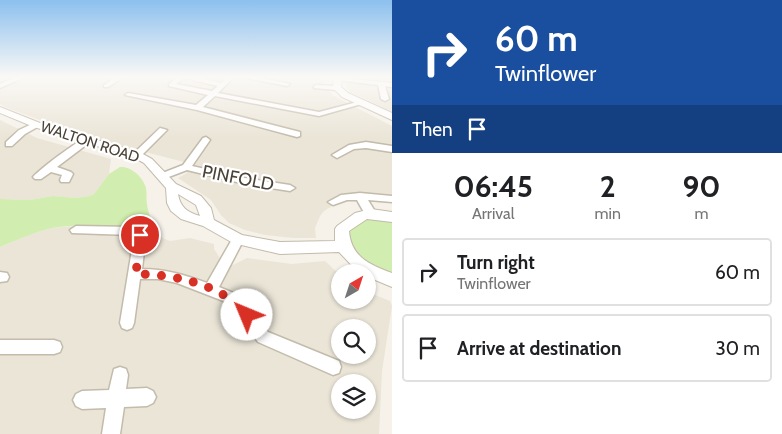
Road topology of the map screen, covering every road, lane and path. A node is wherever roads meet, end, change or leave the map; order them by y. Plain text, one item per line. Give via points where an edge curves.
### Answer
1 (140, 97) edge
2 (210, 97) edge
3 (231, 97) edge
4 (350, 97) edge
5 (361, 103) junction
6 (198, 108) junction
7 (0, 110) edge
8 (392, 117) edge
9 (37, 124) junction
10 (163, 130) dead end
11 (297, 134) dead end
12 (87, 140) junction
13 (206, 140) dead end
14 (9, 144) dead end
15 (392, 149) edge
16 (137, 155) junction
17 (337, 155) dead end
18 (186, 167) junction
19 (49, 168) junction
20 (38, 176) dead end
21 (163, 176) junction
22 (66, 180) dead end
23 (172, 187) junction
24 (290, 188) dead end
25 (360, 196) junction
26 (392, 199) edge
27 (332, 202) dead end
28 (370, 213) junction
29 (392, 217) edge
30 (207, 222) junction
31 (76, 230) dead end
32 (238, 239) junction
33 (343, 246) junction
34 (136, 274) junction
35 (392, 280) edge
36 (211, 290) junction
37 (127, 322) dead end
38 (54, 347) dead end
39 (0, 348) edge
40 (333, 367) dead end
41 (120, 375) dead end
42 (147, 397) dead end
43 (116, 399) junction
44 (82, 400) dead end
45 (112, 434) edge

1 - 6 street
2 - 6 street
3 - 5 street via 319,114
4 - 5 street
5 - 8 street
6 - 11 street
7 - 9 street, WALTON ROAD
9 - 12 street, WALTON ROAD
9 - 14 street
10 - 16 street
12 - 16 street, WALTON ROAD
12 - 19 street
13 - 18 street, PINFOLD
15 - 17 street via 366,145 352,147
16 - 21 street, WALTON ROAD
18 - 21 street, PINFOLD
18 - 24 street, PINFOLD
19 - 20 street
19 - 22 street via 68,174
21 - 23 street, WALTON ROAD
23 - 30 street via 186,191 202,202
23 - 30 street via 174,206 189,219
25 - 26 street
25 - 27 street
25 - 28 street
28 - 29 street
28 - 33 street via 355,218 342,229
30 - 32 street
31 - 34 street via 134,231 140,235
32 - 33 street via 280,248
32 - 36 street
33 - 35 street via 364,269
34 - 36 street via 179,278
34 - 37 street
36 - 40 street via 238,304 263,337
38 - 39 street
41 - 43 street
42 - 43 street
43 - 44 street
43 - 45 street

